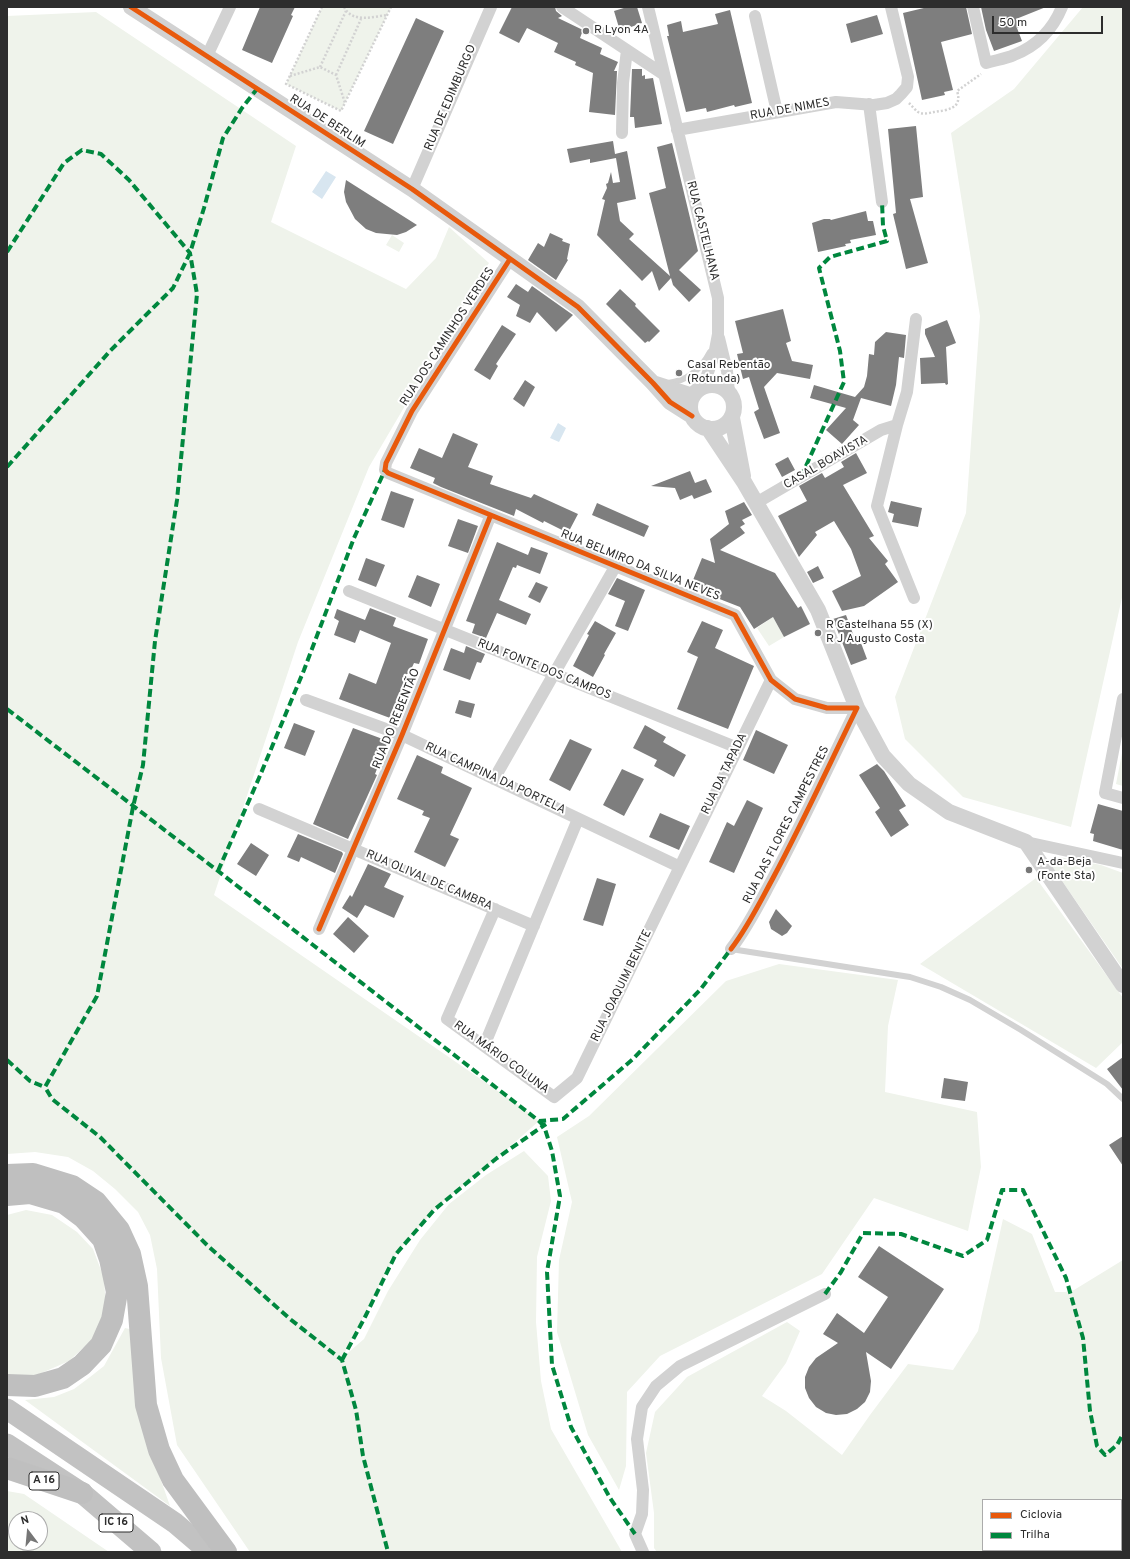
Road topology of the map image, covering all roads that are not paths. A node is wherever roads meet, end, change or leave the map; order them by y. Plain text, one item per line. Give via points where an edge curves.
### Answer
1 (131, 7) edge
2 (230, 7) edge
3 (491, 7) edge
4 (562, 7) edge
5 (648, 7) edge
6 (891, 7) edge
7 (973, 7) edge
8 (1062, 7) edge
9 (755, 16) dead end
10 (628, 50) junction
11 (207, 56) junction
12 (663, 74) junction
13 (869, 104) junction
14 (777, 112) junction
15 (677, 130) junction
16 (622, 133) dead end
17 (412, 189) junction
18 (882, 202) dead end
19 (510, 259) junction
20 (916, 320) dead end
21 (718, 334) junction
22 (653, 383) junction
23 (698, 391) junction
24 (729, 392) junction
25 (692, 416) junction
26 (732, 418) junction
27 (897, 425) junction
28 (708, 428) junction
29 (385, 470) joint
30 (744, 482) junction
31 (756, 503) junction
32 (490, 516) junction
33 (615, 567) junction
34 (349, 592) dead end
35 (914, 598) dead end
36 (444, 630) junction
37 (554, 674) junction
38 (771, 680) junction
39 (1123, 699) edge
40 (306, 700) dead end
41 (857, 708) junction
42 (402, 735) junction
43 (738, 748) junction
44 (494, 779) junction
45 (1123, 798) edge
46 (258, 808) dead end
47 (578, 819) junction
48 (1026, 842) junction
49 (353, 849) junction
50 (1123, 863) edge
51 (680, 867) junction
52 (495, 909) junction
53 (534, 926) junction
54 (319, 929) dead end
55 (731, 949) joint
56 (1123, 985) edge
57 (484, 1046) junction
58 (554, 1097) joint
59 (1123, 1099) edge
60 (7, 1175) edge
61 (7, 1195) edge
62 (825, 1294) dead end
63 (7, 1386) edge
64 (7, 1409) edge
65 (7, 1444) edge
66 (7, 1468) edge
67 (82, 1493) junction
68 (151, 1552) edge
69 (209, 1552) edge
70 (226, 1552) edge
71 (643, 1552) edge

1 - 11 street, RUA DE BERLIM
2 - 11 street
3 - 17 street, RUA DE EDIMBURGO
4 - 10 street
5 - 12 street, RUA CASTELHANA
6 - 13 street, RUA DE NIMES via 908,78 907,87 896,99 887,103
7 - 8 street via 986,63 1015,55 1042,38 1056,21
9 - 14 street
10 - 12 street
10 - 16 street via 623,84
11 - 17 street, RUA DE BERLIM
12 - 15 street, RUA CASTELHANA
13 - 14 street, RUA DE NIMES via 836,102
13 - 18 street
14 - 15 street, RUA DE NIMES
15 - 21 street, RUA CASTELHANA via 718,298
17 - 19 street, RUA DE BERLIM
19 - 22 street, RUA DE BERLIM via 578,307
19 - 29 street, RUA DOS CAMINHOS VERDES via 412,411 386,463
20 - 27 street via 907,392
21 - 22 lane via 707,358 693,374 675,382
21 - 23 street, RUA CASTELHANA via 714,355
21 - 24 street, RUA CASTELHANA
22 - 23 street
22 - 25 street, RUA DE BERLIM via 670,402
23 - 24 street via 710,385 717,385
23 - 25 street via 690,409
24 - 26 street via 734,404
25 - 28 street via 701,426
26 - 28 street via 722,427
26 - 30 street
27 - 31 street, CASAL BOAVISTA via 881,430
27 - 35 street via 877,506
28 - 30 street
29 - 32 street, RUA BELMIRO DA SILVA NEVES via 390,475
30 - 31 street
31 - 41 street via 818,610
32 - 33 street, RUA BELMIRO DA SILVA NEVES
32 - 36 street, RUA DO REBENTÃO
33 - 37 street
33 - 38 street, RUA BELMIRO DA SILVA NEVES via 735,615
34 - 36 street, RUA FONTE DOS CAMPOS
36 - 37 street, RUA FONTE DOS CAMPOS
36 - 42 street, RUA DO REBENTÃO
37 - 43 street, RUA FONTE DOS CAMPOS
37 - 44 street
38 - 41 street, RUA BELMIRO DA SILVA NEVES via 795,699 827,708
38 - 43 street, RUA DA TAPADA
39 - 45 street via 1105,793
40 - 42 street, RUA CAMPINA DA PORTELA
41 - 48 street via 883,756 909,784 950,812
41 - 55 street, RUA DAS FLORES CAMPESTRES via 781,864
42 - 44 street, RUA CAMPINA DA PORTELA
42 - 49 street, RUA DO REBENTÃO
43 - 51 street, RUA DA TAPADA
44 - 47 street, RUA CAMPINA DA PORTELA
46 - 49 street, RUA OLIVAL DE CAMBRA
47 - 51 street, RUA CAMPINA DA PORTELA
47 - 53 street
48 - 50 street
48 - 56 street
49 - 52 street, RUA OLIVAL DE CAMBRA
49 - 54 street, RUA DO REBENTÃO
51 - 58 street, RUA JOAQUIM BENITE via 577,1078
52 - 53 street, RUA OLIVAL DE CAMBRA
52 - 57 street, RUA MÁRIO COLUNA via 447,1019
53 - 57 street
55 - 59 lane via 910,977 941,987 970,1000 1021,1030 1107,1084
57 - 58 street, RUA MÁRIO COLUNA
60 - 70 highway via 33,1174 72,1186 96,1202 119,1230 130,1254 137,1286 146,1405 159,1450 173,1480
61 - 63 highway via 30,1193 64,1203 84,1218 103,1239 117,1292 112,1320 101,1345 82,1365 63,1378 35,1386
62 - 71 street via 680,1366 656,1386 642,1407 637,1438 643,1490 642,1514 635,1534
64 - 69 highway via 175,1523
65 - 67 highway
66 - 67 highway, A 16
67 - 68 highway, IC 16

